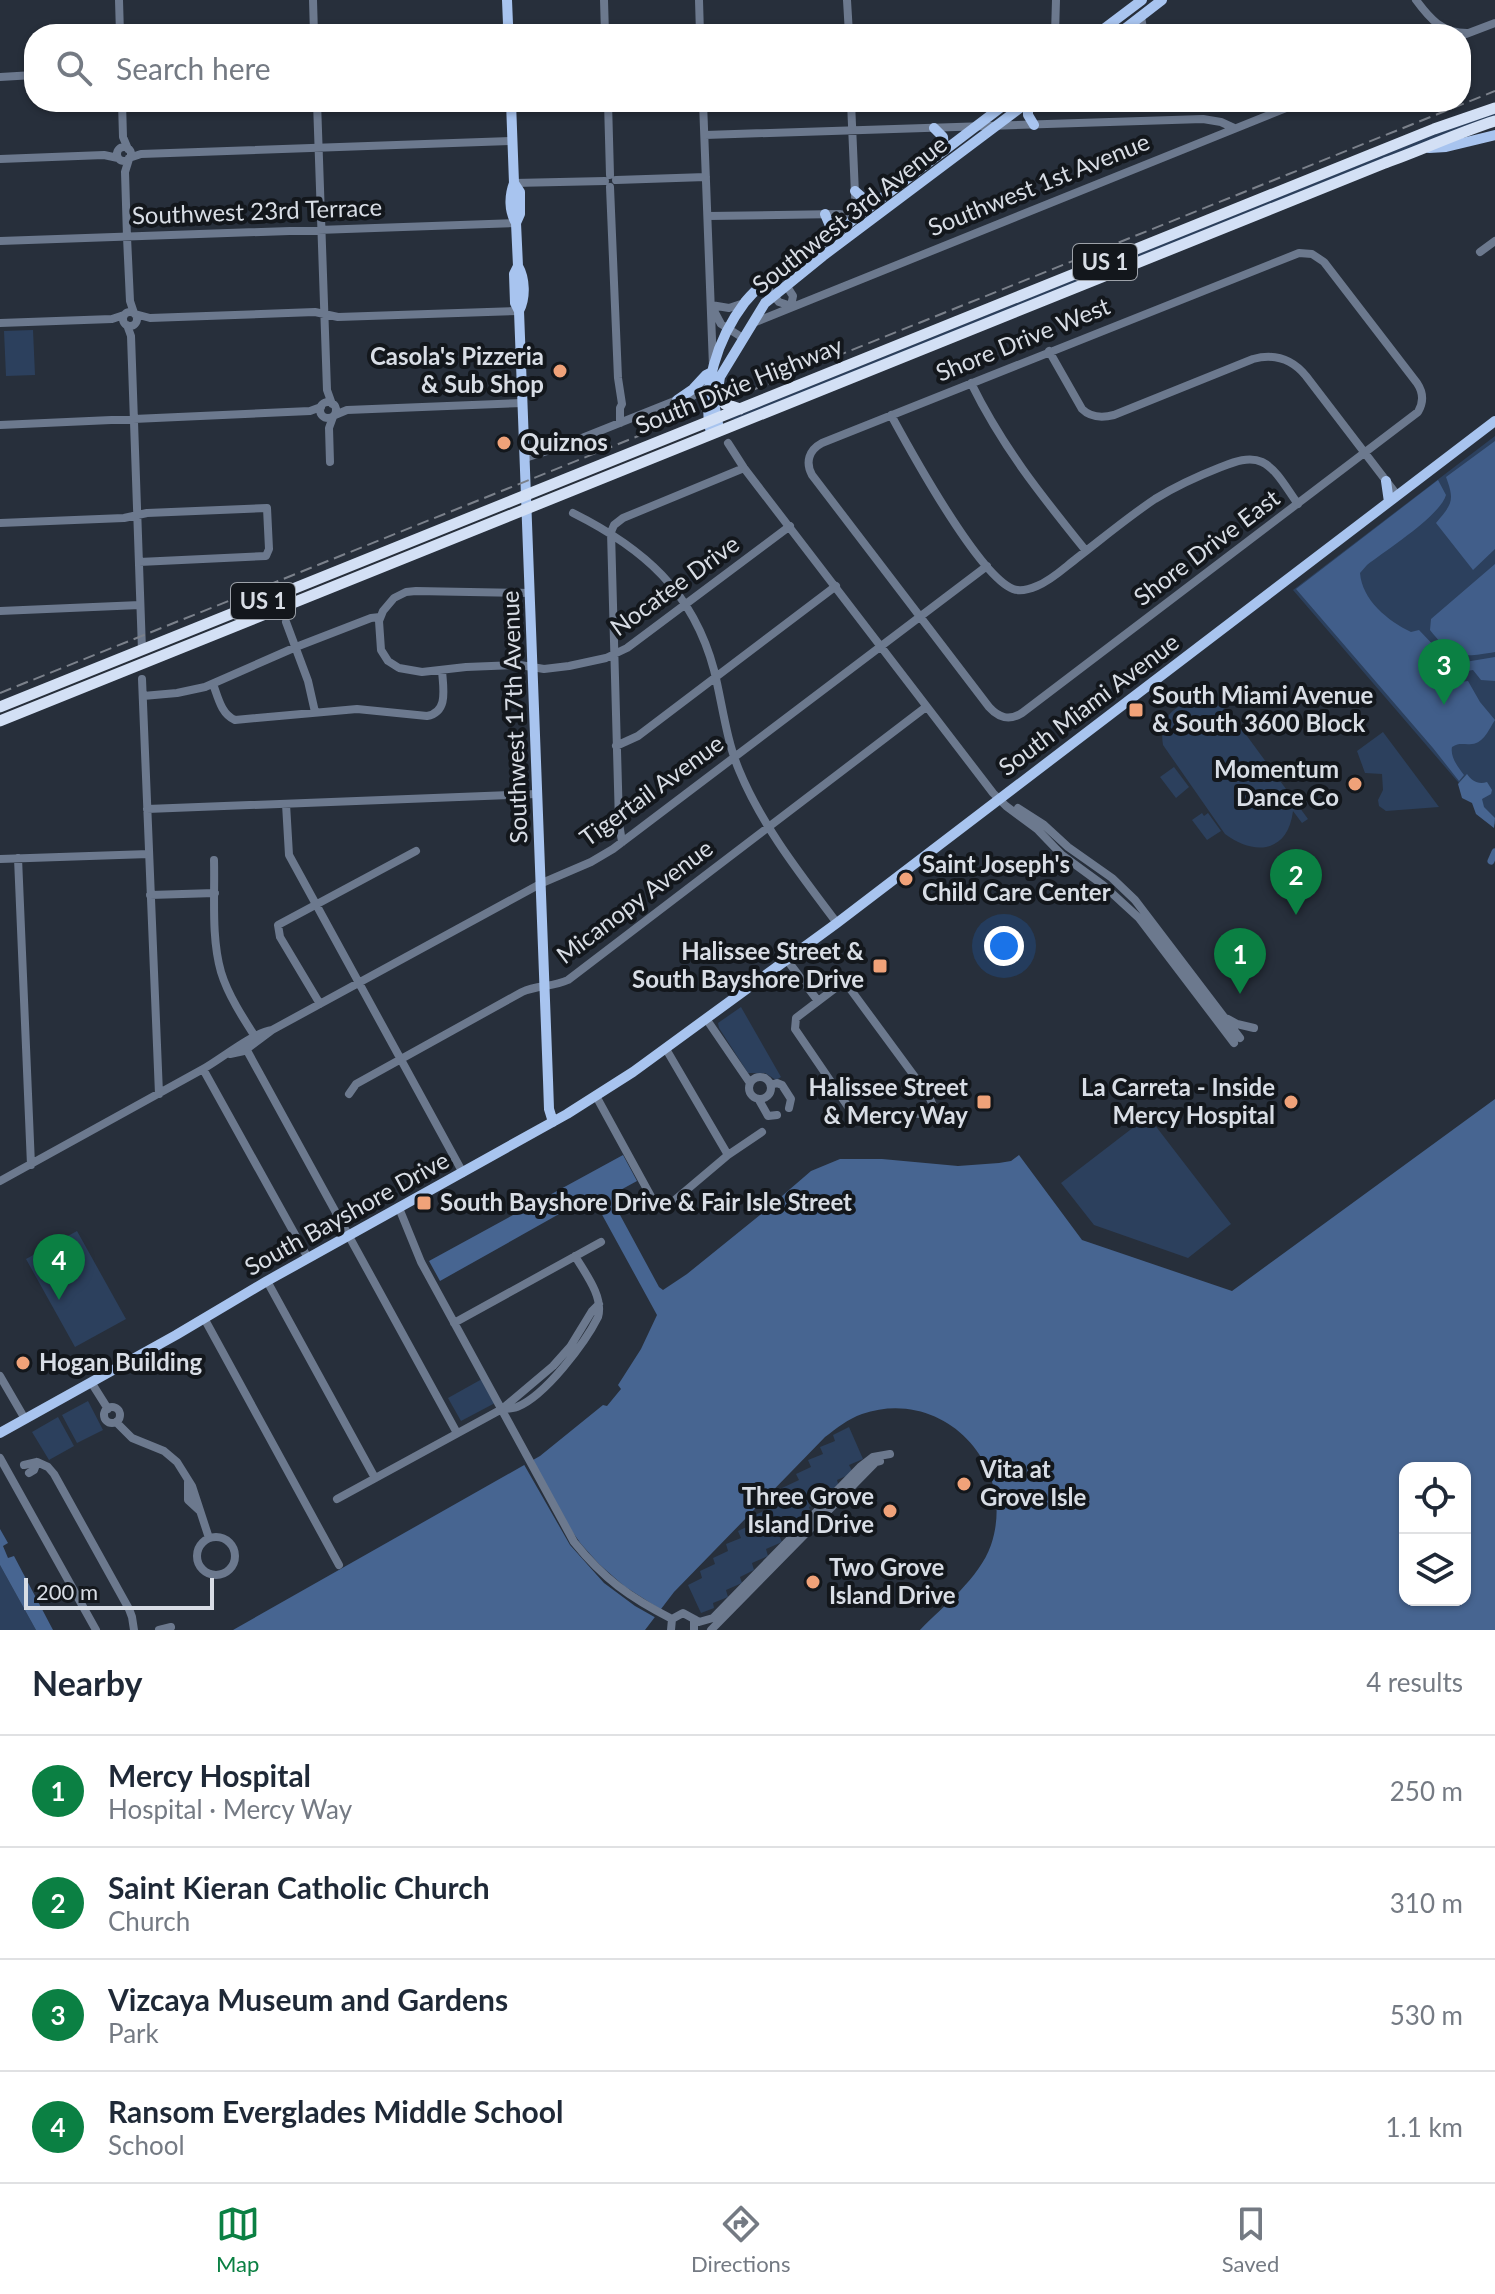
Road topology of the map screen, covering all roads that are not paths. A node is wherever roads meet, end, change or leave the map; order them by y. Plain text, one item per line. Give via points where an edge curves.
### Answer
1 (119, 0) edge
2 (313, 0) edge
3 (507, 0) edge
4 (604, 0) edge
5 (699, 0) edge
6 (847, 0) edge
7 (1056, 0) edge
8 (1142, 0) edge
9 (1162, 0) edge
10 (1416, 0) edge
11 (1119, 17) junction
12 (1141, 17) junction
13 (1495, 23) edge
14 (120, 24) edge
15 (314, 24) edge
16 (509, 24) edge
17 (605, 24) edge
18 (700, 24) edge
19 (848, 24) edge
20 (1058, 24) edge
21 (1110, 24) edge
22 (1122, 24) edge
23 (1134, 24) edge
24 (1142, 24) edge
25 (1430, 24) edge
26 (1471, 32) edge
27 (24, 76) edge
28 (0, 77) edge
29 (1495, 108) edge
30 (122, 112) edge
31 (317, 112) edge
32 (512, 112) edge
33 (608, 112) edge
34 (704, 112) edge
35 (852, 112) edge
36 (995, 112) edge
37 (1015, 112) edge
38 (1028, 112) edge
39 (1275, 112) edge
40 (1495, 121) edge
41 (1034, 125) junction
42 (975, 127) junction
43 (995, 127) junction
44 (934, 128) junction
45 (1234, 128) junction
46 (853, 131) junction
47 (705, 135) junction
48 (1495, 135) edge
49 (513, 141) junction
50 (319, 148) junction
51 (1427, 149) junction
52 (944, 151) junction
53 (124, 154) junction
54 (0, 159) edge
55 (706, 177) junction
56 (610, 181) junction
57 (514, 183) junction
58 (855, 191) junction
59 (876, 202) junction
60 (825, 214) junction
61 (708, 216) junction
62 (860, 222) junction
63 (516, 223) junction
64 (322, 230) junction
65 (831, 236) junction
66 (127, 237) junction
67 (0, 241) edge
68 (1495, 241) edge
69 (1480, 252) dead end
70 (764, 285) junction
71 (786, 285) junction
72 (773, 295) junction
73 (746, 301) junction
74 (711, 305) junction
75 (791, 306) junction
76 (519, 311) junction
77 (325, 314) junction
78 (130, 319) junction
79 (0, 323) edge
80 (751, 323) junction
81 (729, 329) junction
82 (743, 338) junction
83 (1049, 351) junction
84 (713, 379) junction
85 (971, 383) junction
86 (691, 397) junction
87 (1422, 399) joint
88 (677, 400) junction
89 (523, 403) junction
90 (708, 405) junction
91 (740, 409) junction
92 (328, 411) junction
93 (891, 415) junction
94 (134, 419) junction
95 (712, 420) junction
96 (1495, 421) edge
97 (620, 423) junction
98 (0, 425) edge
99 (715, 433) junction
100 (728, 443) dead end
101 (1365, 453) junction
102 (525, 458) junction
103 (330, 462) dead end
104 (744, 468) junction
105 (1386, 481) joint
106 (526, 495) junction
107 (1393, 498) junction
108 (1298, 504) junction
109 (527, 509) junction
110 (573, 513) dead end
111 (138, 515) junction
112 (0, 523) edge
113 (790, 526) junction
114 (611, 532) junction
115 (1086, 551) junction
116 (139, 562) junction
117 (987, 566) junction
118 (836, 586) junction
119 (530, 593) junction
120 (140, 605) junction
121 (686, 605) junction
122 (0, 611) edge
123 (920, 616) junction
124 (380, 617) junction
125 (286, 622) dead end
126 (881, 645) junction
127 (296, 647) junction
128 (142, 650) junction
129 (613, 656) junction
130 (135, 666) junction
131 (533, 667) junction
132 (442, 670) junction
133 (715, 677) junction
134 (142, 679) dead end
135 (213, 684) junction
136 (143, 696) junction
137 (0, 707) edge
138 (926, 707) junction
139 (315, 712) junction
140 (0, 721) edge
141 (616, 746) junction
142 (735, 757) junction
143 (537, 794) junction
144 (999, 798) junction
145 (286, 804) junction
146 (147, 809) junction
147 (768, 827) junction
148 (622, 842) junction
149 (1066, 845) junction
150 (416, 851) dead end
151 (149, 854) junction
152 (1062, 855) junction
153 (18, 858) junction
154 (0, 859) edge
155 (214, 860) dead end
156 (1113, 880) junction
157 (542, 883) junction
158 (1103, 885) junction
159 (215, 893) junction
160 (150, 895) junction
161 (315, 905) junction
162 (837, 923) junction
163 (787, 960) junction
164 (1176, 960) junction
165 (358, 983) junction
166 (544, 985) junction
167 (818, 1001) junction
168 (320, 1004) junction
169 (1219, 1015) junction
170 (707, 1020) junction
171 (1254, 1028) dead end
172 (256, 1038) junction
173 (1237, 1040) dead end
174 (244, 1047) junction
175 (666, 1049) junction
176 (401, 1060) junction
177 (203, 1069) junction
178 (750, 1083) junction
179 (771, 1085) junction
180 (159, 1094) junction
181 (349, 1094) dead end
182 (596, 1096) junction
183 (759, 1100) junction
184 (789, 1108) dead end
185 (936, 1113) junction
186 (958, 1113) dead end
187 (777, 1115) dead end
188 (553, 1122) junction
189 (762, 1132) dead end
190 (728, 1155) junction
191 (31, 1165) junction
192 (463, 1173) junction
193 (0, 1181) edge
194 (399, 1208) junction
195 (349, 1236) junction
196 (601, 1242) dead end
197 (575, 1256) junction
198 (308, 1258) junction
199 (267, 1281) junction
200 (204, 1318) junction
201 (454, 1323) junction
202 (0, 1376) edge
203 (91, 1382) junction
204 (502, 1409) junction
205 (25, 1419) junction
206 (0, 1433) edge
207 (457, 1433) junction
208 (0, 1458) edge
209 (10, 1477) junction
210 (375, 1478) junction
211 (337, 1499) dead end
212 (209, 1538) junction
213 (339, 1565) dead end
214 (672, 1619) junction
215 (694, 1619) junction
216 (89, 1620) junction
217 (171, 1627) dead end
218 (84, 1629) edge
219 (96, 1630) edge
220 (134, 1630) edge
221 (159, 1630) edge
222 (671, 1630) edge
223 (694, 1630) edge
224 (711, 1630) edge

1 - 14 street
2 - 15 street
3 - 16 main road
4 - 17 street
5 - 18 street
6 - 19 street
7 - 20 street
8 - 11 main road
9 - 12 main road
10 - 25 street
11 - 21 main road
11 - 22 street
12 - 23 main road
12 - 24 street
13 - 26 street
27 - 28 street
29 - 91 highway, South Dixie Highway / US 1
30 - 53 street
31 - 50 street
32 - 49 main road, Southwest 17th Avenue
33 - 56 street
34 - 47 street
35 - 46 street
36 - 42 main road, Southwest 3rd Avenue
37 - 43 main road, Southwest 3rd Avenue
38 - 41 main road
39 - 45 street, Southwest 1st Avenue
40 - 51 highway
41 - 43 street
41 - 45 street via 1203,119
42 - 43 street
42 - 44 street
42 - 52 main road, Southwest 3rd Avenue
43 - 62 main road, Southwest 3rd Avenue
44 - 46 street
44 - 52 main road via 943,137
45 - 75 street, Southwest 1st Avenue
46 - 47 street
46 - 58 street
47 - 55 street
48 - 51 main road, South Dixie Highway
49 - 50 street
49 - 57 main road, Southwest 17th Avenue
50 - 53 street
50 - 64 street
51 - 99 highway, South Dixie Highway / US 1
52 - 59 main road, Southwest 3rd Avenue
53 - 54 street
53 - 66 street
55 - 56 street
55 - 61 street
56 - 57 street
56 - 97 street
57 - 63 main road, Southwest 17th Avenue via 511,215
58 - 59 main road
58 - 62 street
59 - 62 main road, Southwest 3rd Avenue
60 - 61 street
60 - 62 street
60 - 65 main road
61 - 74 street
62 - 65 main road, Southwest 3rd Avenue
62 - 71 main road, Southwest 3rd Avenue
63 - 64 street, Southwest 23rd Terrace
63 - 76 main road, Southwest 17th Avenue
64 - 66 street, Southwest 23rd Terrace
64 - 77 street
65 - 70 main road, Southwest 3rd Avenue
66 - 67 street, Southwest 23rd Terrace
66 - 78 street
68 - 69 street
70 - 72 street
70 - 73 main road, Southwest 3rd Avenue
71 - 72 main road, Southwest 3rd Avenue
71 - 75 street via 793,296
72 - 75 street
72 - 80 main road, Southwest 3rd Avenue
73 - 74 street via 729,308
73 - 81 main road, Southwest 3rd Avenue
74 - 81 street
74 - 84 street
75 - 80 street, Southwest 1st Avenue
76 - 77 street
76 - 89 main road, Southwest 17th Avenue
77 - 78 street
77 - 92 street
78 - 79 street
78 - 94 street
80 - 82 main road, Southwest 3rd Avenue
81 - 82 street
81 - 84 main road, Southwest 3rd Avenue
82 - 84 main road, Southwest 3rd Avenue
83 - 85 street, Shore Drive West
83 - 87 street, Shore Drive West via 1287,256 1307,253 1324,262 1417,383
83 - 101 street via 1082,409 1101,417 1253,359 1286,359 1306,376
84 - 86 street
84 - 88 main road via 706,375
84 - 90 main road
84 - 91 highway via 725,404
84 - 95 main road
85 - 93 street, Shore Drive West
85 - 115 street via 1013,459
86 - 88 street
86 - 90 main road
87 - 101 street, Shore Drive East via 1414,416
88 - 97 street
89 - 92 street
89 - 102 main road, Southwest 17th Avenue
90 - 95 main road
91 - 95 highway, South Dixie Highway / US 1
92 - 94 street
92 - 103 street
93 - 117 street
93 - 123 street, Shore Drive West via 817,446 808,461 815,479
94 - 98 street
94 - 111 street
95 - 99 main road
95 - 106 highway, South Dixie Highway / US 1
96 - 107 main road, South Miami Avenue
97 - 102 street
99 - 109 highway, South Dixie Highway / US 1
100 - 104 street
101 - 105 street
101 - 108 street, Shore Drive East
102 - 106 main road, Southwest 17th Avenue
104 - 113 street
104 - 114 street via 623,518
105 - 107 main road
106 - 109 main road, Southwest 17th Avenue
106 - 128 highway, South Dixie Highway / US 1
107 - 144 main road, South Miami Avenue
108 - 115 street via 1265,464 1238,461 1169,491
108 - 123 street, Shore Drive East via 1022,713 1007,718 989,707
109 - 119 main road, Southwest 17th Avenue
109 - 130 highway, South Dixie Highway / US 1
110 - 114 street
111 - 112 street
111 - 116 street
111 - 116 street via 267,508 269,549 261,557
113 - 118 street
113 - 121 street, Nocatee Drive
114 - 121 street via 650,563
114 - 129 street
115 - 117 street via 1051,578 1023,590 1008,586
116 - 120 street
117 - 123 street, Tigertail Avenue
118 - 126 street
118 - 133 street
119 - 124 street via 410,591 391,601
119 - 131 main road, Southwest 17th Avenue
120 - 122 street
120 - 128 street
121 - 129 street, Nocatee Drive
121 - 133 street
123 - 126 street, Tigertail Avenue
124 - 127 street
124 - 132 street, Nocatee Drive via 381,650 391,663 411,672
125 - 127 street
126 - 138 street
126 - 142 street, Tigertail Avenue
127 - 135 street
127 - 139 street
128 - 130 highway
128 - 137 highway, South Dixie Highway / US 1
129 - 131 street, Nocatee Drive
129 - 141 street
130 - 140 highway, South Dixie Highway / US 1
131 - 132 street, Nocatee Drive
131 - 143 main road, Southwest 17th Avenue
132 - 139 street via 443,703 434,715 357,709
133 - 141 street
133 - 142 street
134 - 136 street
135 - 136 street
135 - 139 street via 232,719
136 - 146 street
138 - 144 street
138 - 147 street, Micanopy Avenue
141 - 148 street
142 - 147 street
142 - 148 street, Tigertail Avenue
143 - 145 street
143 - 157 main road, Southwest 17th Avenue
144 - 149 street
144 - 152 street
144 - 162 main road, South Miami Avenue
145 - 146 street
145 - 161 street via 289,855
146 - 151 street
147 - 162 street
147 - 166 street, Micanopy Avenue via 568,980
148 - 157 street, Tigertail Avenue
149 - 152 street
149 - 156 street
150 - 161 street
151 - 153 street
151 - 160 street
152 - 158 street
153 - 154 street
153 - 191 street
155 - 159 street
156 - 158 street
156 - 164 street via 1149,915
157 - 165 street, Tigertail Avenue
157 - 166 main road, Southwest 17th Avenue
158 - 164 street
159 - 160 street
159 - 172 street via 221,969
160 - 180 street
161 - 165 street
161 - 168 street via 278,929
162 - 163 main road, South Miami Avenue
163 - 167 street
163 - 170 main road, South Miami Avenue
164 - 169 street
165 - 168 street, Tigertail Avenue
165 - 176 street
166 - 176 street, Micanopy Avenue via 522,992
166 - 188 main road, Southwest 17th Avenue
167 - 185 street via 838,986 848,986
167 - 185 street via 798,1016 795,1029 854,1114
168 - 172 street, Tigertail Avenue
169 - 171 street
169 - 173 street
170 - 175 main road, South Bayshore Drive
170 - 178 street
172 - 174 street, Tigertail Avenue
174 - 177 street, Tigertail Avenue
174 - 195 street
175 - 182 main road, South Bayshore Drive
175 - 190 street
176 - 181 street, Micanopy Avenue via 356,1084
176 - 192 street
177 - 180 street, Tigertail Avenue
177 - 198 street
178 - 179 street via 763,1077
178 - 183 street via 751,1095
179 - 183 street via 769,1096
179 - 184 street via 782,1085 791,1099
180 - 191 street, Tigertail Avenue
182 - 188 main road, South Bayshore Drive
182 - 190 street via 661,1207
183 - 187 street via 768,1116
185 - 186 street
188 - 192 main road, South Bayshore Drive
189 - 190 street
191 - 193 street, Tigertail Avenue
192 - 194 main road, South Bayshore Drive
194 - 195 main road, South Bayshore Drive
194 - 201 street
195 - 198 main road, South Bayshore Drive
195 - 207 street
196 - 197 street
197 - 201 street
197 - 204 street via 596,1294 596,1322 566,1364 524,1403
198 - 199 main road, South Bayshore Drive
199 - 200 main road, South Bayshore Drive
199 - 210 street
200 - 203 main road, South Bayshore Drive
200 - 213 street
201 - 204 street
202 - 205 street
203 - 205 main road, South Bayshore Drive
203 - 212 street via 108,1409 106,1420 170,1455 181,1467
204 - 207 street
204 - 214 street via 562,1524 589,1561 622,1591
205 - 206 main road, South Bayshore Drive
207 - 210 street
208 - 209 street
209 - 216 street
209 - 220 street via 37,1462 50,1469 131,1613
210 - 211 street
212 - 212 street via 198,1548 198,1562 207,1573 221,1574 233,1565 235,1550 225,1538
214 - 215 street via 683,1613
214 - 222 street
215 - 223 street
215 - 224 street via 713,1618 860,1467 873,1457 890,1454 891,1460 876,1462
216 - 218 street
216 - 219 street
217 - 221 street

